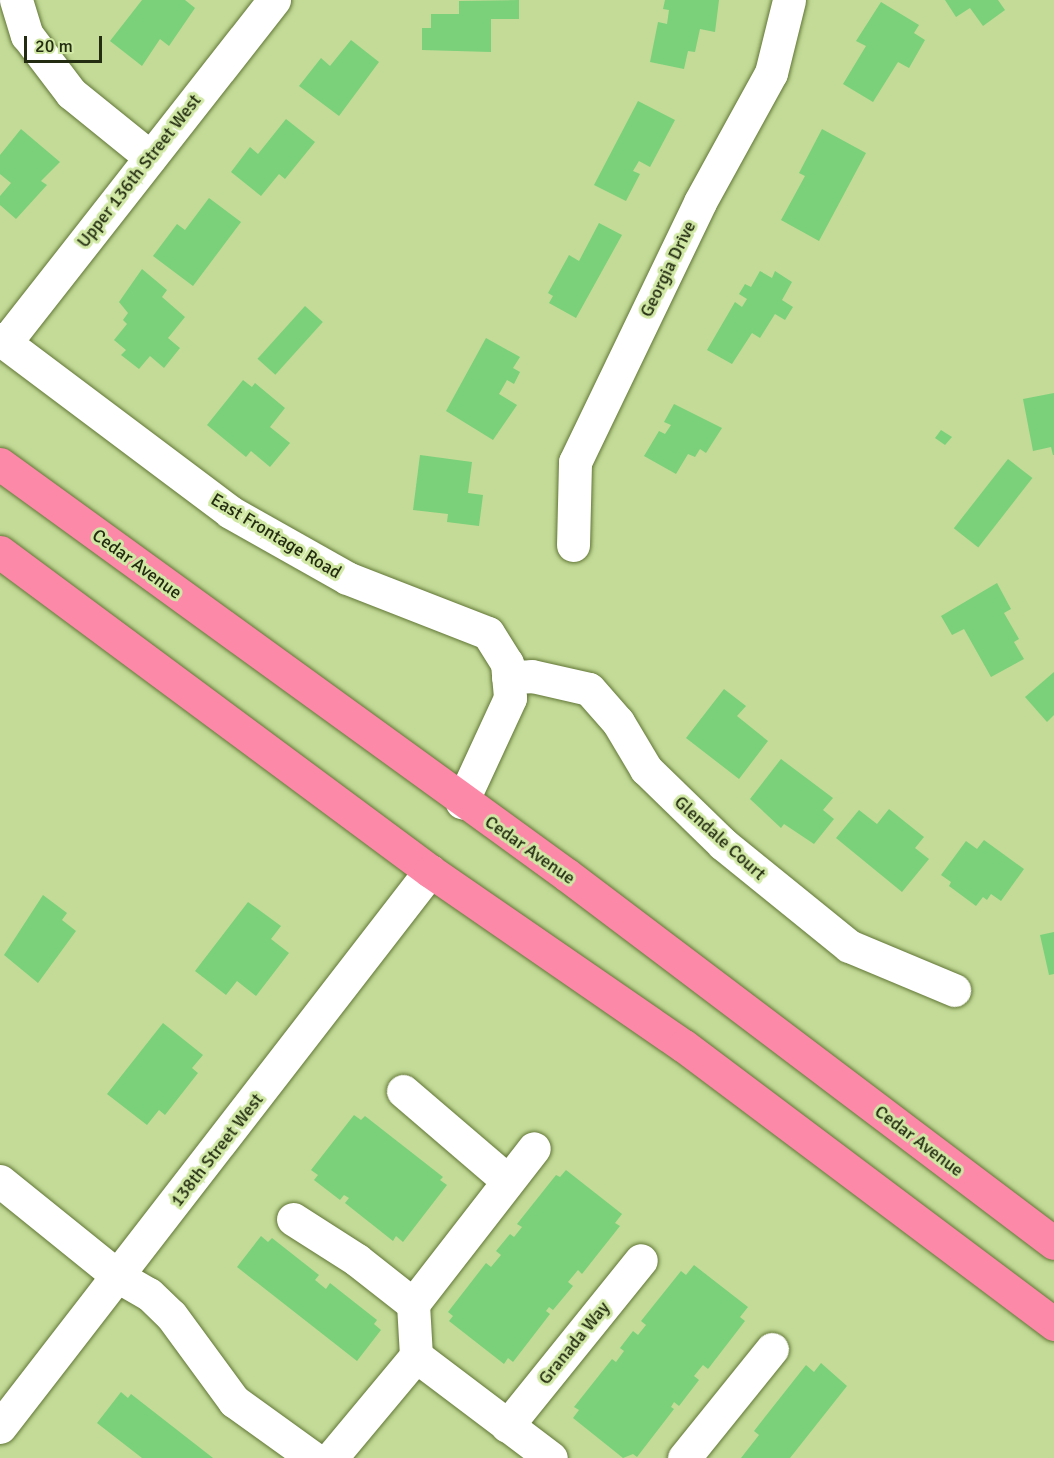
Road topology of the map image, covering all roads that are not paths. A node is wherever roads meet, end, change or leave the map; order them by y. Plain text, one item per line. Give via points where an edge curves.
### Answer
1 (16, 0) edge
2 (274, 0) edge
3 (789, 0) edge
4 (150, 157) junction
5 (2, 341) edge
6 (0, 464) edge
7 (573, 545) dead end
8 (0, 552) edge
9 (509, 687) junction
10 (462, 802) junction
11 (430, 871) junction
12 (954, 990) dead end
13 (403, 1091) dead end
14 (534, 1148) dead end
15 (507, 1180) junction
16 (0, 1181) edge
17 (293, 1219) dead end
18 (1054, 1243) edge
19 (641, 1260) dead end
20 (119, 1277) junction
21 (412, 1304) junction
22 (1054, 1324) edge
23 (772, 1349) dead end
24 (416, 1356) junction
25 (507, 1426) junction
26 (0, 1427) edge
27 (313, 1458) edge
28 (332, 1458) edge
29 (551, 1458) edge
30 (684, 1458) edge

1 - 4 street via 27,35 71,93
2 - 4 street, Upper 136th Street West
3 - 7 street, Georgia Drive via 771,73 700,202 575,462
4 - 5 street, Upper 136th Street West
5 - 9 street, East Frontage Road via 230,512 346,578 488,633 507,663
6 - 10 highway, Cedar Avenue
8 - 11 highway
9 - 10 street
9 - 12 street, Glendale Court via 532,676 589,689 618,722 646,769 732,851 849,946
10 - 18 highway, Cedar Avenue via 567,875
11 - 20 street, 138th Street West
11 - 22 highway via 684,1046
13 - 15 street
14 - 15 street
15 - 21 street
16 - 20 street
17 - 21 street via 357,1260
19 - 25 street, Granada Way
20 - 26 street, 138th Street West
20 - 27 street via 149,1294 171,1315 234,1401
21 - 24 street
23 - 30 street
24 - 25 street
24 - 28 street
25 - 29 street

